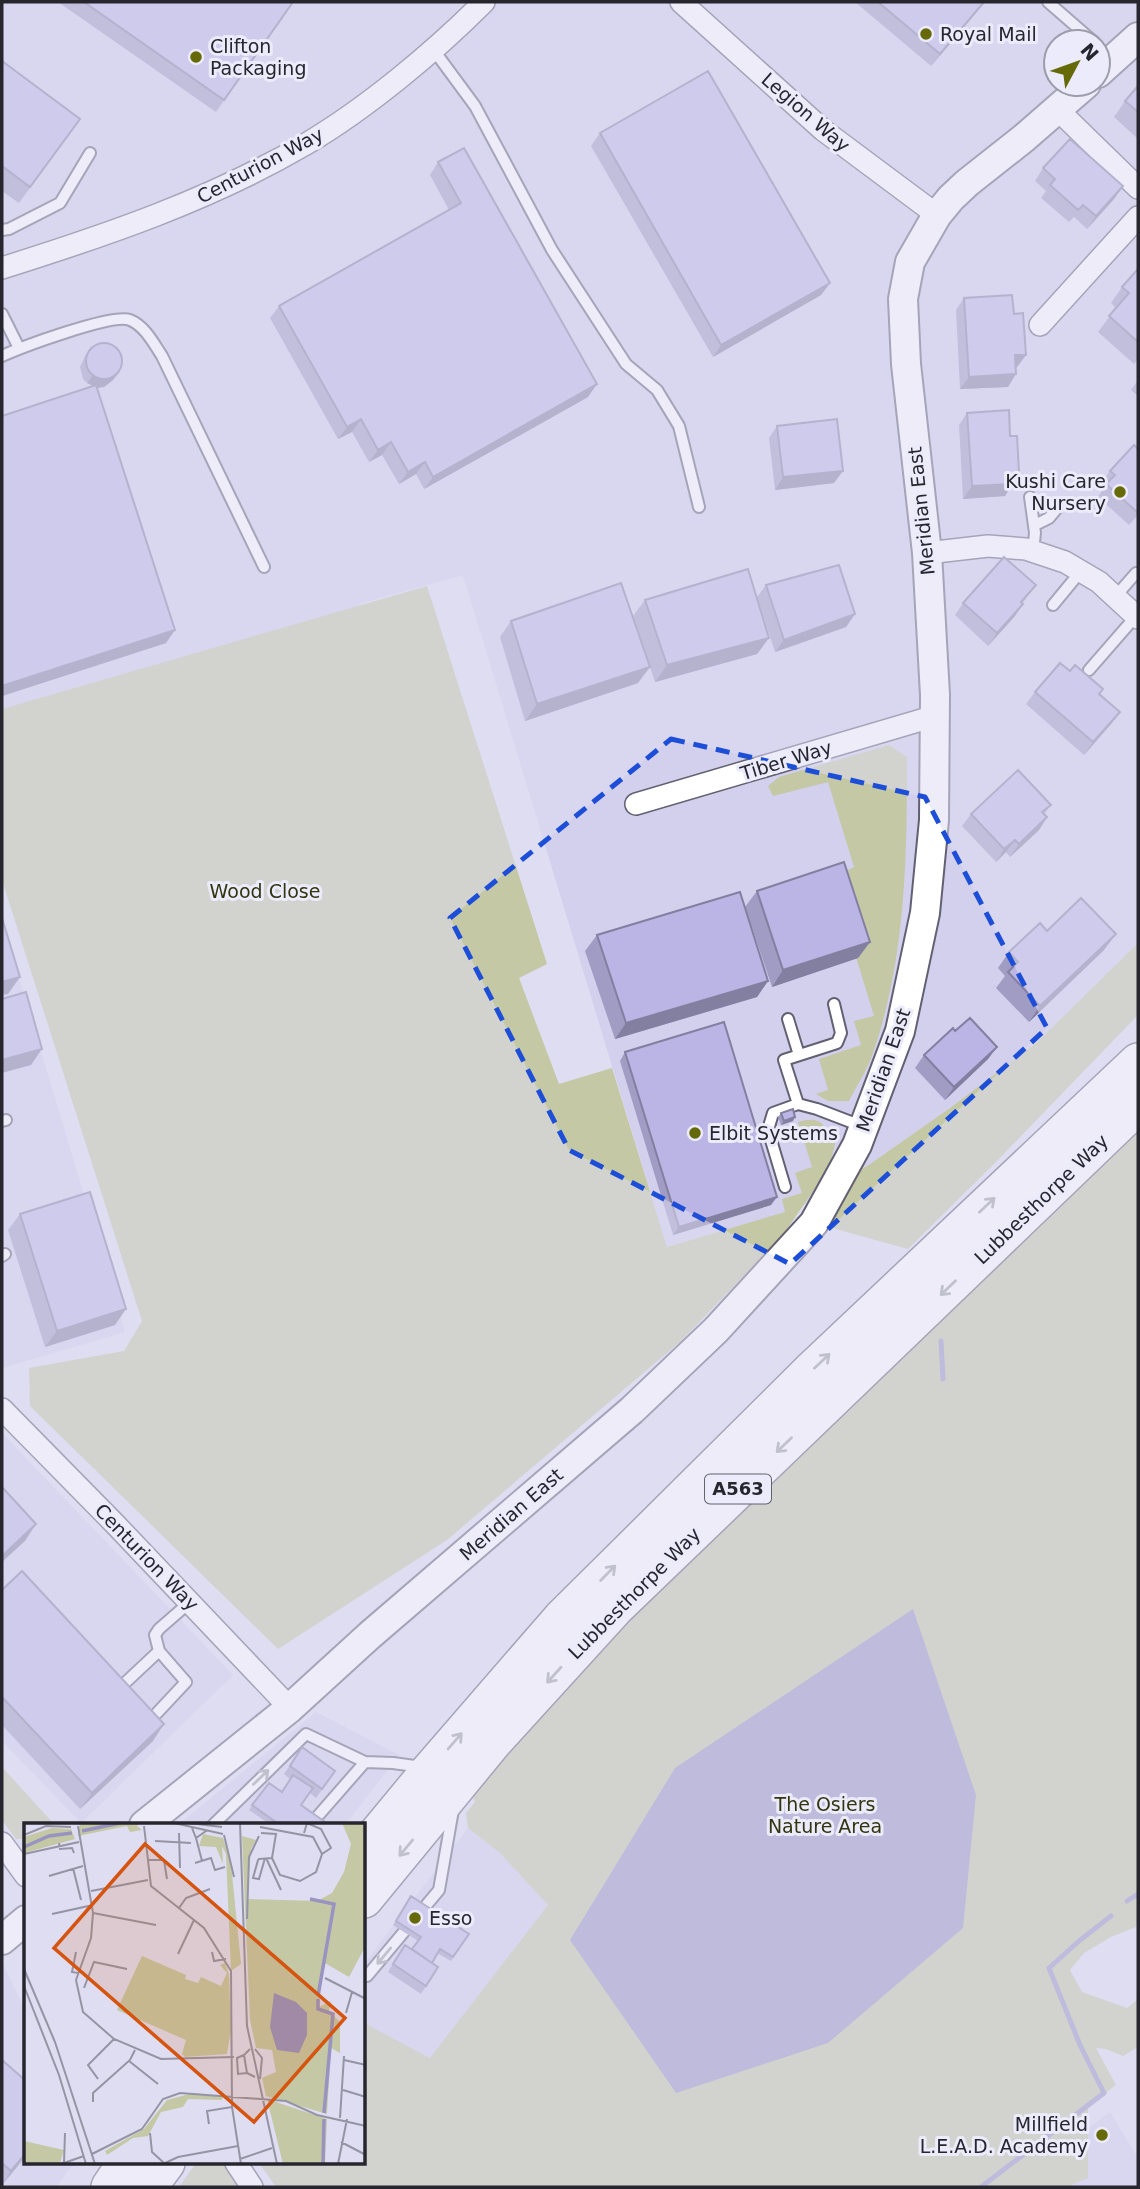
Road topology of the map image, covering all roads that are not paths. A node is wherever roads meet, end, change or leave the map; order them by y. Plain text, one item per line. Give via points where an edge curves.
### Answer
1 (482, 2) edge
2 (681, 2) edge
3 (1048, 2) edge
4 (1076, 28) edge
5 (1138, 37) edge
6 (433, 49) junction
7 (1112, 50) edge
8 (1070, 98) edge
9 (1057, 109) junction
10 (90, 153) dead end
11 (1138, 188) edge
12 (937, 215) junction
13 (1138, 217) edge
14 (2, 230) edge
15 (2, 268) edge
16 (2, 314) edge
17 (1040, 326) dead end
18 (19, 348) junction
19 (2, 356) edge
20 (1030, 497) dead end
21 (699, 507) dead end
22 (1058, 507) dead end
23 (1035, 525) junction
24 (1033, 551) junction
25 (927, 553) junction
26 (264, 567) dead end
27 (1081, 571) junction
28 (1136, 573) dead end
29 (1115, 597) junction
30 (1053, 605) dead end
31 (1137, 617) edge
32 (1089, 670) dead end
33 (935, 716) junction
34 (636, 804) dead end
35 (834, 1004) dead end
36 (788, 1019) dead end
37 (1138, 1048) edge
38 (799, 1055) junction
39 (1138, 1062) edge
40 (798, 1104) junction
41 (1138, 1105) edge
42 (1138, 1114) edge
43 (864, 1127) junction
44 (1059, 1160) junction
45 (785, 1187) dead end
46 (2, 1409) edge
47 (190, 1602) junction
48 (159, 1651) junction
49 (126, 1682) edge
50 (290, 1708) junction
51 (156, 1713) edge
52 (365, 1762) junction
53 (444, 1778) junction
54 (146, 1823) edge
55 (214, 1823) edge
56 (312, 1823) edge
57 (5, 1848) edge
58 (366, 1848) edge
59 (24, 1873) edge
60 (366, 1896) edge
61 (24, 1922) edge
62 (2, 1940) edge
63 (366, 1976) edge
64 (125, 2164) edge
65 (165, 2164) edge
66 (238, 2164) edge
67 (110, 2187) edge
68 (148, 2187) edge
69 (252, 2187) edge

1 - 6 street, Centurion Way
2 - 12 street, Legion Way via 823,130
3 - 4 lane
5 - 7 street
6 - 15 street, Centurion Way via 353,112 261,169 144,221
6 - 21 lane via 475,106 566,273 626,364 657,390 679,426
8 - 9 street, Meridian East
9 - 11 street
9 - 12 street, Meridian East via 967,183
10 - 14 lane via 60,203
12 - 25 street, Meridian East via 910,262 903,299
13 - 17 street
16 - 18 lane
18 - 19 lane
18 - 26 lane via 114,318 130,320 147,334 162,356
20 - 23 lane
22 - 23 lane
23 - 24 lane
24 - 25 street via 988,546
24 - 27 street
25 - 33 street, Meridian East
27 - 29 street
27 - 30 lane
28 - 29 lane
29 - 31 street
31 - 32 lane
33 - 34 street, Tiber Way
33 - 43 street, Meridian East via 934,820 925,913 900,1031
35 - 38 lane via 841,1033 837,1043
36 - 38 lane
37 - 44 highway
38 - 40 lane via 784,1060
39 - 44 highway, Lubbesthorpe Way / A563
40 - 43 lane
40 - 45 lane via 773,1114 768,1130
41 - 44 highway, Lubbesthorpe Way / A563
42 - 44 highway
43 - 50 street, Meridian East via 814,1223 716,1330 632,1410
44 - 53 highway, Lubbesthorpe Way / A563 via 813,1369 561,1619
46 - 47 street, Centurion Way
47 - 48 lane via 155,1635
47 - 50 street, Centurion Way
48 - 49 lane
48 - 51 lane via 186,1682
50 - 54 street, Meridian East
52 - 53 lane via 393,1763
55 -> 52 lane via 306,1734
52 - 56 lane
53 - 58 highway, Lubbesthorpe Way / A563
53 -> 60 highway, Lubbesthorpe Way / A563
53 -> 63 lane via 439,1890
57 - 59 street
61 - 62 street
64 - 67 highway
65 - 68 highway
66 - 69 street

